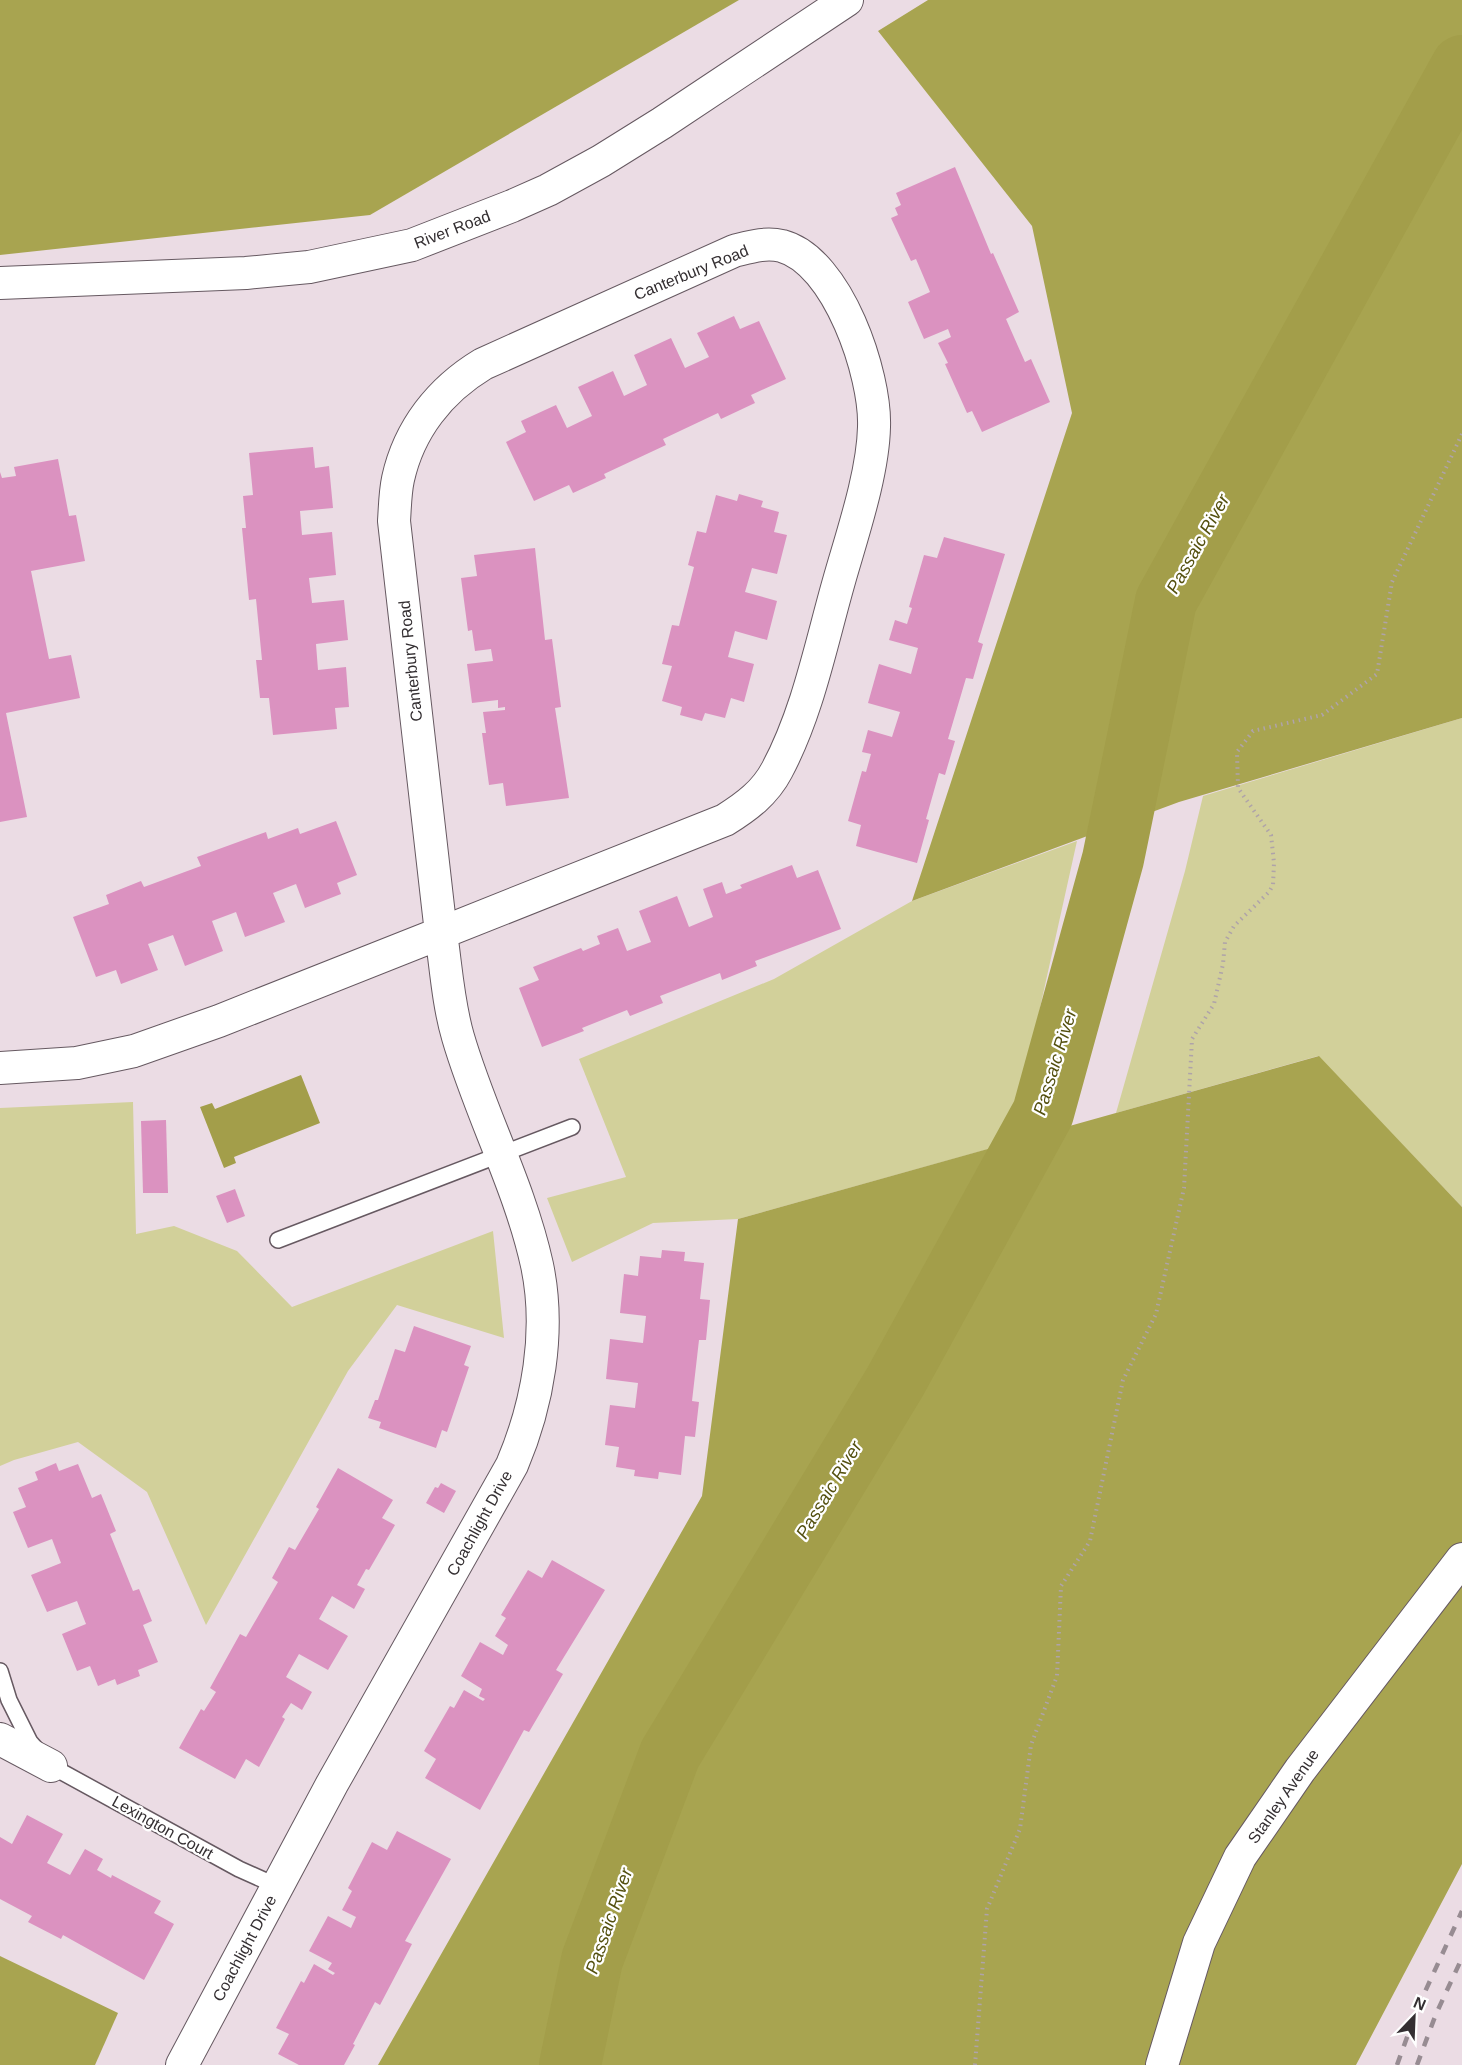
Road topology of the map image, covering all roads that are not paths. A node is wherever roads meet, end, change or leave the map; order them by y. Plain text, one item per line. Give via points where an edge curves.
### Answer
1 (847, 0) edge
2 (0, 284) edge
3 (441, 933) junction
4 (0, 1068) edge
5 (572, 1126) dead end
6 (501, 1154) junction
7 (278, 1240) dead end
8 (1462, 1559) edge
9 (0, 1671) edge
10 (0, 1739) edge
11 (51, 1766) junction
12 (277, 1886) junction
13 (182, 2065) edge
14 (1162, 2065) edge

1 - 2 street, River Road via 601,161 512,207 412,245 309,267 246,273
3 - 3 street, Canterbury Road via 725,820 762,793 777,772 802,711 860,504 874,426 863,356 836,293 811,261 784,247 766,244 734,251 494,359 463,376 425,415 404,459 394,521
3 - 4 street, Canterbury Road via 134,1051 77,1063
3 - 6 street, Coachlight Drive via 457,1034
5 - 6 lane
6 - 7 lane
6 - 12 street, Coachlight Drive via 537,1264 542,1296 533,1406 522,1443
8 - 14 street, Stanley Avenue via 1300,1770 1240,1857 1199,1943
9 - 11 lane, Lexington Court via 30,1742
10 - 11 street, Lexington Court
11 - 12 lane, Lexington Court
12 - 13 street, Coachlight Drive

